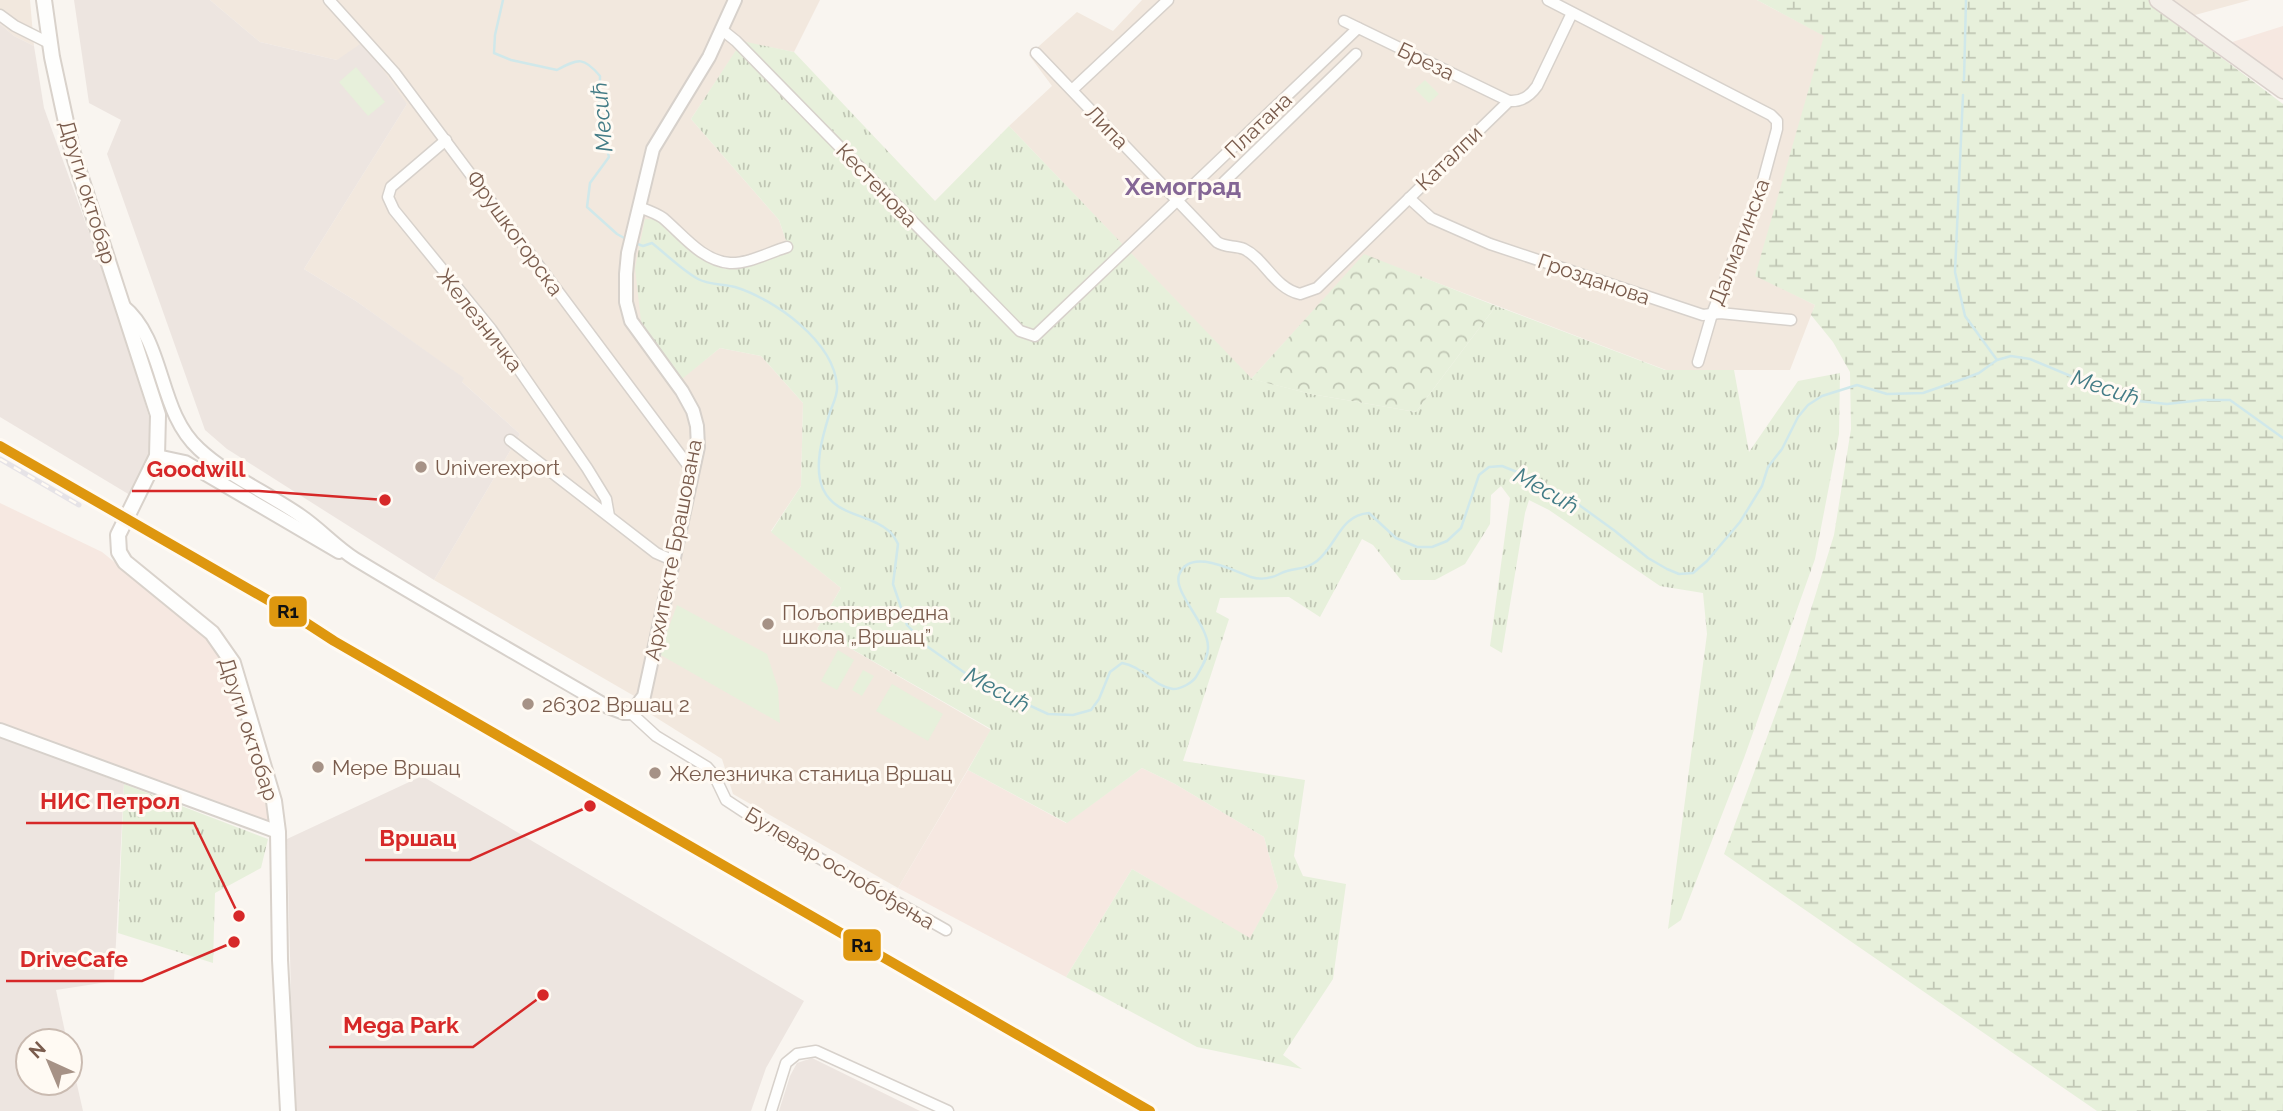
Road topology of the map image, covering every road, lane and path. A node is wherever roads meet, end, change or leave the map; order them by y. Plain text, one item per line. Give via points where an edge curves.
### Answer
1 (44, 0) edge
2 (329, 0) edge
3 (735, 0) edge
4 (1168, 0) edge
5 (1548, 0) edge
6 (2158, 0) edge
7 (2180, 9) edge
8 (1572, 13) junction
9 (0, 15) edge
10 (1344, 21) dead end
11 (1358, 28) junction
12 (721, 30) junction
13 (49, 43) junction
14 (1036, 53) dead end
15 (1356, 54) dead end
16 (1301, 83) junction
17 (1072, 90) junction
18 (2283, 90) edge
19 (1313, 96) junction
20 (1509, 101) junction
21 (446, 140) junction
22 (1224, 182) dead end
23 (1409, 198) junction
24 (1178, 201) junction
25 (639, 207) junction
26 (787, 247) dead end
27 (1306, 293) joint
28 (122, 306) junction
29 (1712, 314) junction
30 (1791, 320) dead end
31 (1035, 336) joint
32 (1698, 362) dead end
33 (510, 440) dead end
34 (157, 456) junction
35 (693, 472) junction
36 (296, 513) junction
37 (609, 516) junction
38 (297, 529) junction
39 (326, 534) junction
40 (353, 558) junction
41 (672, 560) junction
42 (631, 713) junction
43 (0, 730) edge
44 (278, 832) junction
45 (946, 930) dead end
46 (288, 1111) edge
47 (771, 1111) edge
48 (948, 1111) edge

1 - 13 main road, Други октобар
2 - 21 street, Фрушкогорска via 394,72
3 - 12 street, Архитекте Брашована
4 - 17 street
5 - 8 street
6 - 7 main road
7 - 18 main road
8 - 20 street, Каталпи via 1537,86 1527,97
8 - 29 street, Далматинска via 1777,121 1760,192
9 - 13 street
10 - 11 street, Бреза
11 - 16 street, Платана
11 - 20 street, Бреза
12 - 25 street, Архитекте Брашована via 653,149
12 - 31 street, Кестенова via 1020,331
13 - 28 main road, Други октобар via 72,150
14 - 17 street, Липа
15 - 19 street
16 - 19 street
16 - 24 street, Платана
17 - 24 street, Липа
19 - 22 street
20 - 23 street, Каталпи
21 - 35 street, Фрушкогорска
21 - 37 street, Железничка via 391,187 390,203 498,339 587,468 606,499
23 - 27 street, Каталпи via 1317,288
23 - 29 street, Грозданова via 1431,218 1490,244 1703,316
24 - 27 street, Липа via 1217,242 1244,250 1286,289
24 - 31 street, Платана
25 - 26 street via 662,217 717,260 731,263
25 - 35 street, Архитекте Брашована via 628,253 626,302 631,321 693,411 698,447
28 - 34 main road, Други октобар via 158,415
28 - 36 street, Булевар ослобођења via 138,320 191,442
29 - 30 street, Грозданова
29 - 32 street, Далматинска
33 - 37 street
34 - 38 street, Булевар ослобођења via 185,462
34 - 44 main road, Други октобар via 118,535 118,552 212,633 233,663 274,801
35 - 41 street, Архитекте Брашована
36 - 38 street
36 - 39 street, Булевар ослобођења
37 - 41 street
38 - 39 street, Булевар ослобођења
38 - 40 street, Булевар ослобођења
39 - 40 street, Булевар ослобођења
40 - 42 street, Булевар ослобођења via 608,707
41 - 42 street, Архитекте Брашована via 644,696
42 - 45 street, Булевар ослобођења via 656,736 707,767 726,800
43 - 44 street
44 - 46 main road, Други октобар
47 - 48 street via 786,1063 797,1054 816,1051

